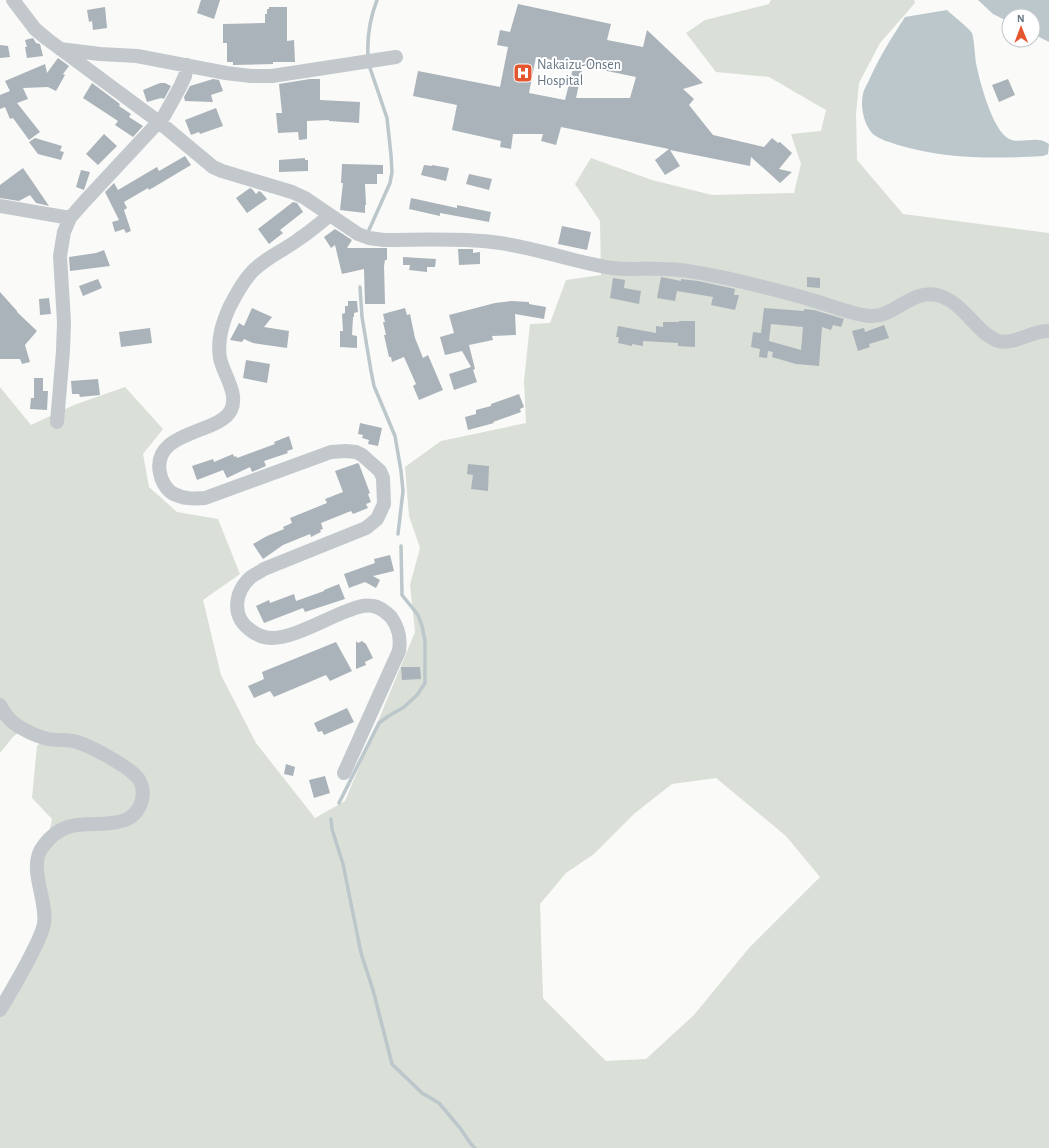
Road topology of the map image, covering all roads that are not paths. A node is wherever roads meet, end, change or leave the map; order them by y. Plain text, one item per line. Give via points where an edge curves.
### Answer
1 (13, 0) edge
2 (58, 48) junction
3 (396, 57) dead end
4 (187, 65) junction
5 (159, 122) junction
6 (0, 206) edge
7 (330, 216) junction
8 (70, 218) junction
9 (1049, 331) edge
10 (56, 422) dead end
11 (0, 705) edge
12 (344, 772) dead end
13 (0, 1010) edge

1 - 2 street via 35,29
2 - 4 street via 137,56
2 - 5 street
3 - 4 street via 272,76 226,73
4 - 5 street via 180,87
5 - 7 street via 222,172 292,192
5 - 8 street
6 - 8 street
7 - 9 street via 358,234 370,238 492,242 613,268 693,272 869,316 889,312 913,298 928,294 937,295 957,306 979,328 998,341 1020,339 1045,330
7 - 12 street via 262,263 240,287 225,317 219,342 220,357 232,392 231,410 218,421 172,442 161,456 159,472 169,491 179,497 193,499 205,498 331,452 356,452 380,471 383,478 384,504 373,523 253,575 239,594 237,607 238,616 243,624 253,632 271,638 288,635 365,605 379,607 390,615 396,624 399,651
8 - 10 street via 64,232 60,256 64,322
11 - 13 street via 14,724 24,730 48,739 64,739 91,747 126,768 140,781 142,798 140,807 122,821 68,827 43,846 37,857 44,914 42,933

